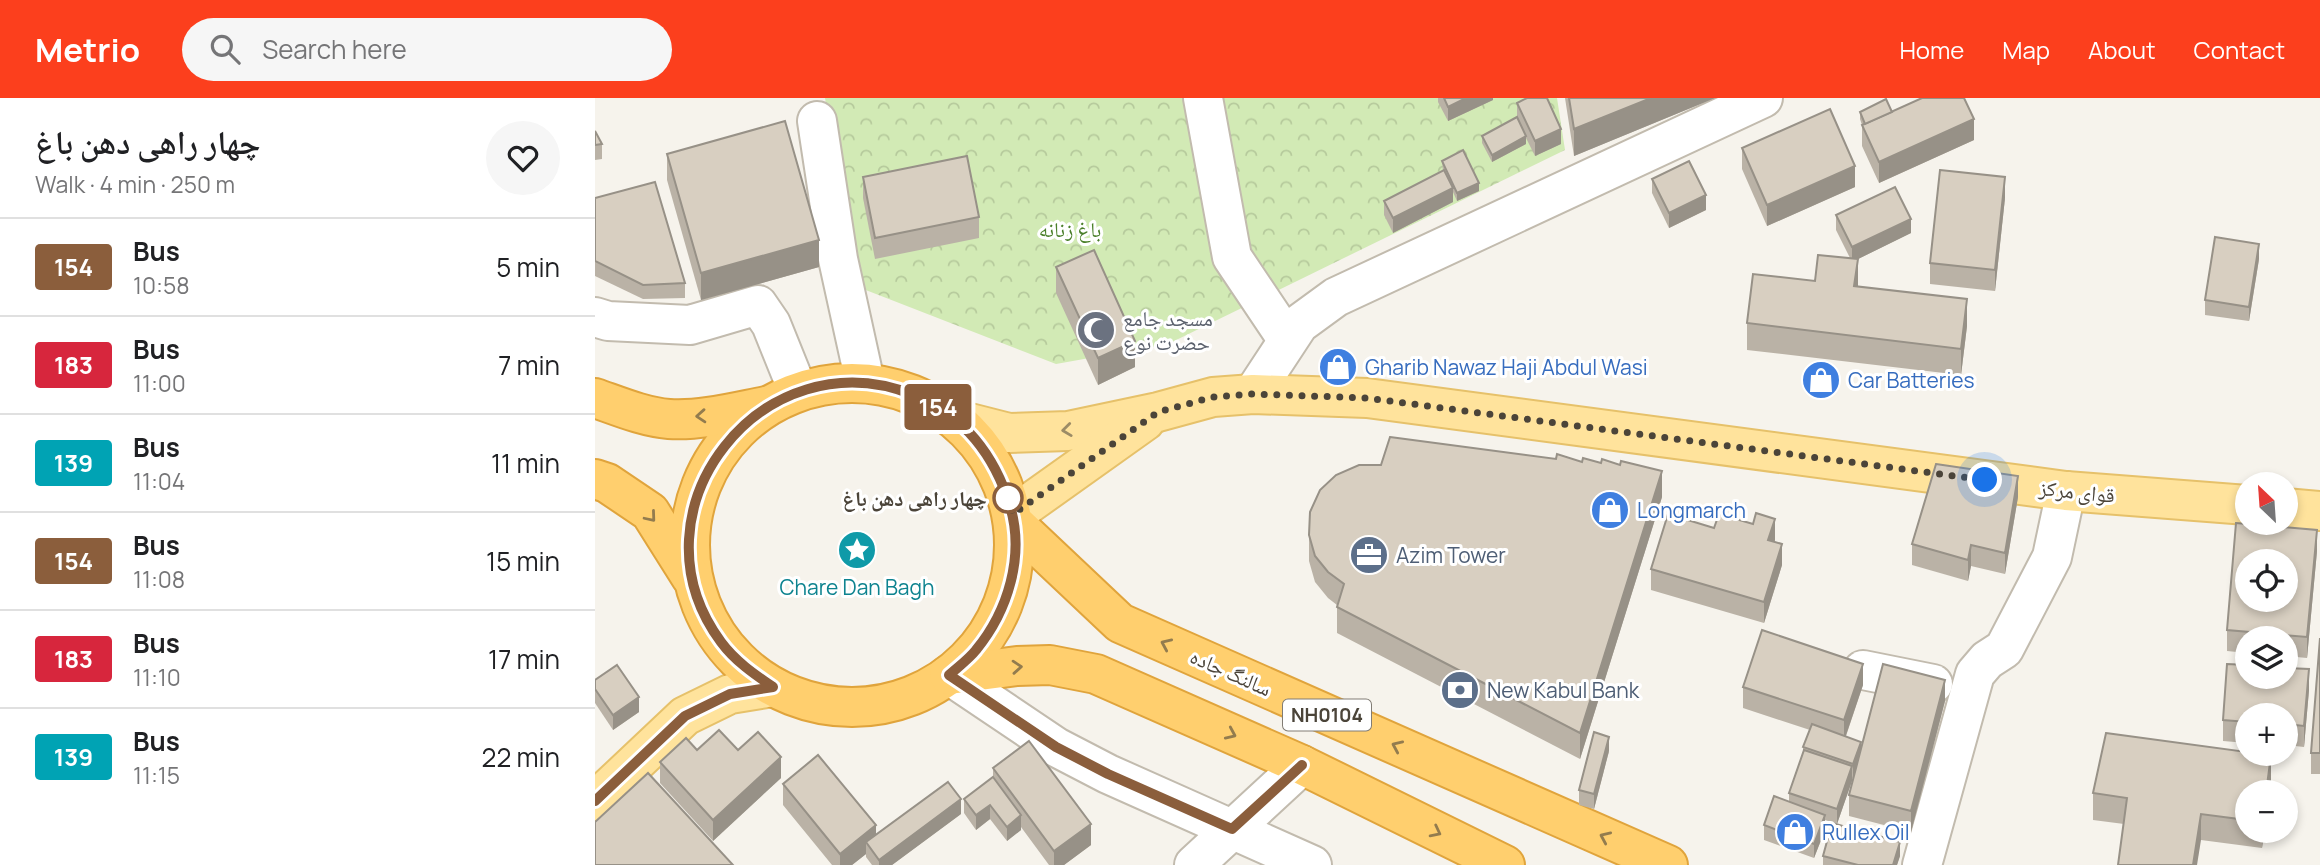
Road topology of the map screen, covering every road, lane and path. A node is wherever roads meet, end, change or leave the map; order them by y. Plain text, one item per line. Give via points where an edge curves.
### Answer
1 (1203, 98) edge
2 (1763, 98) edge
3 (817, 121) dead end
4 (595, 317) edge
5 (1287, 339) junction
6 (865, 382) junction
7 (1253, 394) junction
8 (595, 398) edge
9 (783, 399) junction
10 (1158, 412) junction
11 (958, 420) junction
12 (595, 479) edge
13 (2066, 491) junction
14 (2235, 504) edge
15 (2298, 509) edge
16 (2320, 511) edge
17 (1014, 519) junction
18 (693, 581) junction
19 (1863, 670) edge
20 (949, 675) junction
21 (773, 687) junction
22 (1970, 692) junction
23 (1302, 765) junction
24 (595, 801) edge
25 (1232, 829) junction
26 (1497, 864) edge
27 (1193, 865) edge
28 (1312, 865) edge
29 (1668, 865) edge
30 (1923, 865) edge

1 - 5 street via 1232,257
2 - 5 street via 1336,297 1299,324
3 - 6 street via 838,259
4 - 9 street via 690,325 758,305 771,324
5 - 7 street
6 - 9 highway, NH0104 via 831,384
6 - 11 highway, NH0104 via 930,401
7 - 10 main road, قوای مرکز via 1213,397
7 - 13 main road, قوای مرکز via 1367,398
9 -> 8 highway, NH0104 via 723,415 669,419
9 - 18 highway, NH0104 via 741,426 702,481 689,547
10 -> 11 main road, قوای مرکز via 1068,431 1009,433
10 - 17 main road
11 - 17 highway, NH0104 via 983,447 1002,479
12 -> 18 highway, NH0104 via 650,512
13 - 14 main road, قوای مرکز
13 - 22 street via 2052,557 2004,649 1975,674
15 - 16 main road
17 - 20 highway, NH0104 via 1015,558 1009,592 995,624 975,652
29 -> 17 highway, سالنگ جاده / NH0104 via 1120,623
18 - 21 highway, NH0104 via 704,613 722,643
19 - 22 street
20 - 21 highway, NH0104 via 894,702 863,707 801,700
20 -> 23 highway, NH0104 via 1050,665 1096,674
20 - 25 street via 1056,747
21 - 24 main road via 730,694 685,716
22 - 30 street
23 - 25 street
23 -> 26 highway, NH0104
25 - 27 street
25 - 28 street

